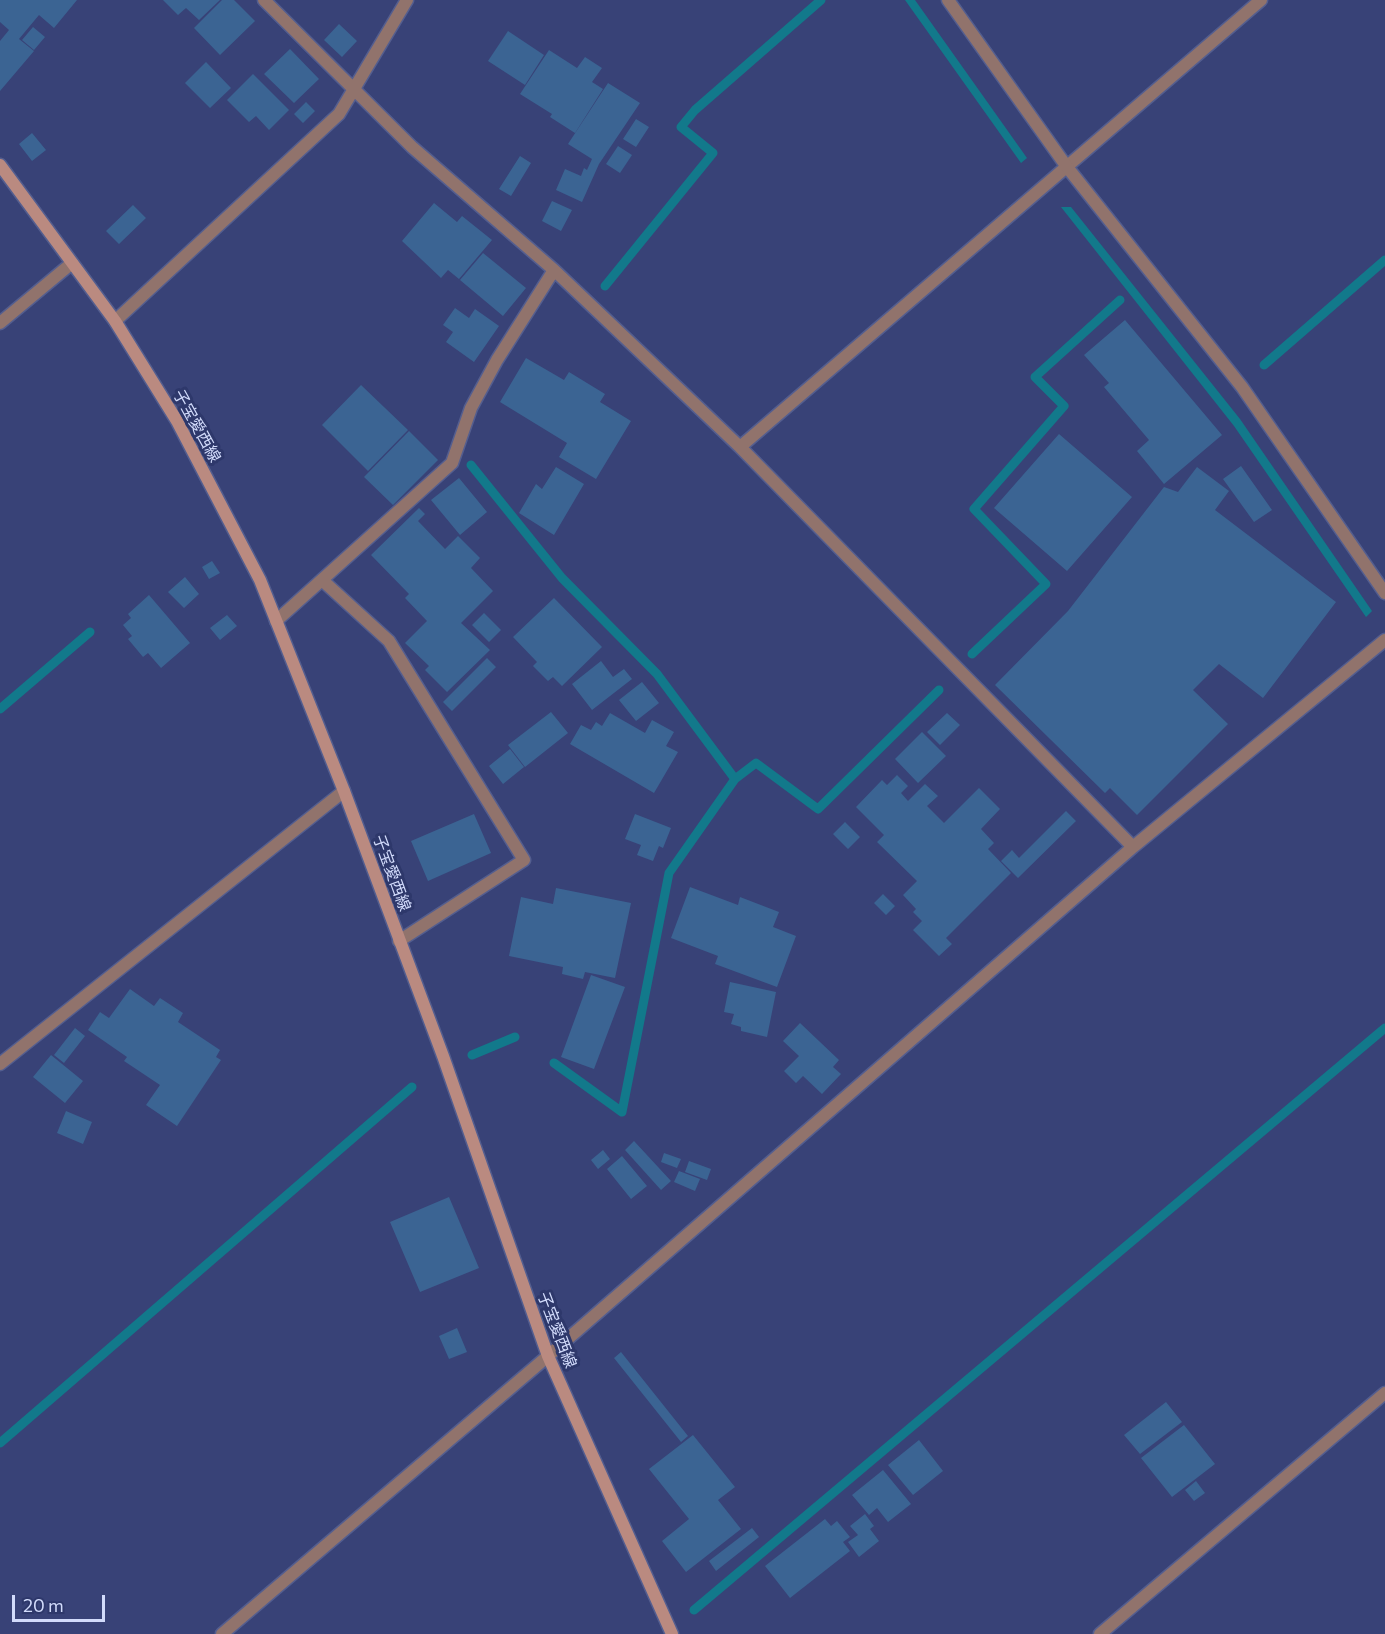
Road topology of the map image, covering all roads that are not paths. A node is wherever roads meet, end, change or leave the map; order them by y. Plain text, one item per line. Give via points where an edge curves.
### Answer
1 (264, 0) edge
2 (407, 0) edge
3 (948, 0) edge
4 (1261, 0) edge
5 (352, 88) junction
6 (0, 165) edge
7 (1067, 167) junction
8 (72, 263) junction
9 (554, 270) junction
10 (115, 321) junction
11 (0, 323) edge
12 (740, 447) junction
13 (322, 580) junction
14 (1385, 593) edge
15 (276, 621) junction
16 (1385, 640) edge
17 (344, 791) junction
18 (1133, 847) junction
19 (399, 941) junction
20 (0, 1064) edge
21 (548, 1356) junction
22 (1385, 1393) edge
23 (222, 1634) edge
24 (672, 1634) edge
25 (1100, 1634) edge

1 - 5 street
2 - 5 street
3 - 7 street
4 - 7 street
5 - 9 street via 412,147
5 - 10 street via 339,114
6 - 8 main road, 子宝愛西線
7 - 12 street
7 - 14 street via 1242,387
8 - 10 main road, 子宝愛西線
8 - 11 street
9 - 12 street
9 - 13 street via 471,408 452,463
10 - 15 main road, 子宝愛西線 via 177,421 260,580
12 - 18 street
13 - 15 street
13 - 19 street via 389,641 524,860
15 - 17 main road, 子宝愛西線
16 - 18 street
17 - 19 main road, 子宝愛西線
17 - 20 street
18 - 21 street
19 - 21 main road, 子宝愛西線
21 - 23 street
21 - 24 main road, 子宝愛西線
22 - 25 street

